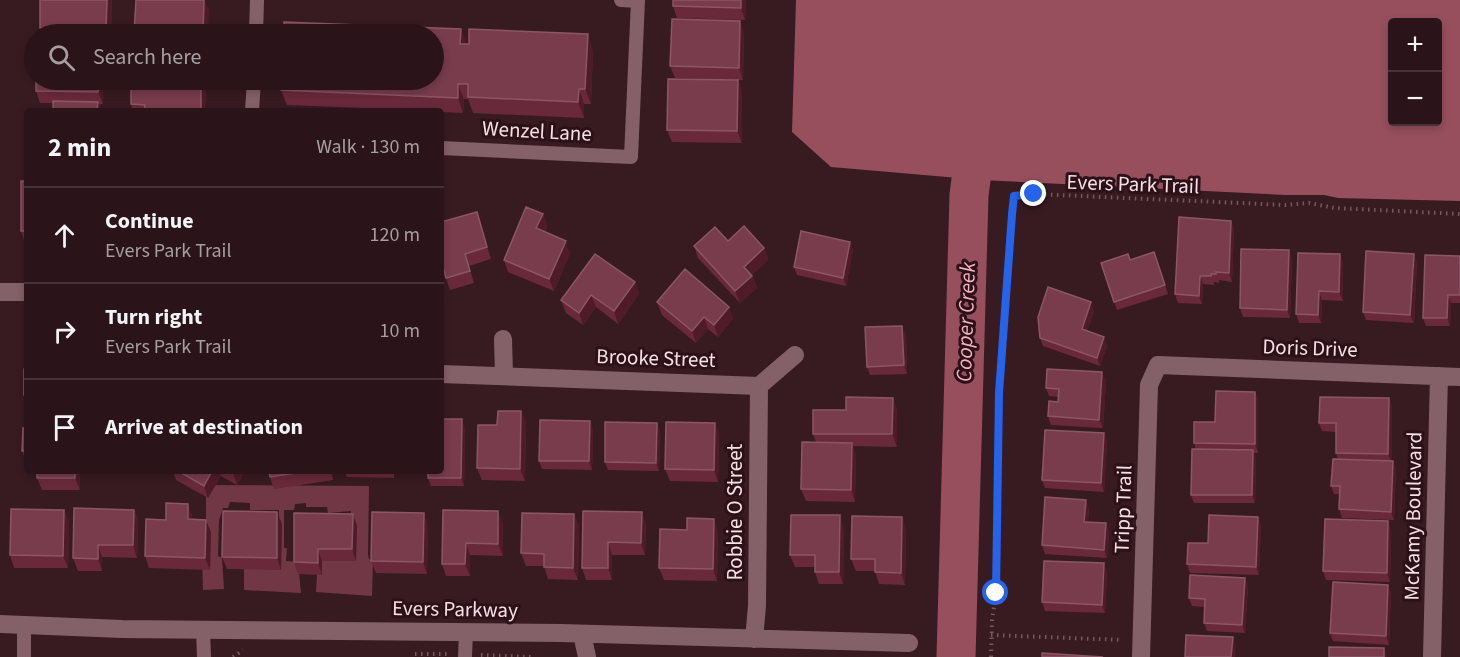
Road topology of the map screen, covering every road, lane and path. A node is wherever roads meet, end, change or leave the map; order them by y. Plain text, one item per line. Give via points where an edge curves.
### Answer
1 (257, 0) edge
2 (621, 0) edge
3 (638, 0) edge
4 (256, 24) edge
5 (253, 90) edge
6 (252, 108) edge
7 (444, 148) edge
8 (1460, 214) edge
9 (0, 292) edge
10 (24, 292) edge
11 (503, 339) dead end
12 (795, 355) dead end
13 (1158, 365) joint
14 (444, 374) edge
15 (504, 375) junction
16 (1439, 376) junction
17 (1460, 377) edge
18 (759, 386) junction
19 (0, 624) edge
20 (24, 625) junction
21 (203, 630) junction
22 (466, 632) junction
23 (582, 634) junction
24 (991, 634) junction
25 (754, 639) junction
26 (909, 643) dead end
27 (1141, 649) edge
28 (243, 650) dead end
29 (24, 657) edge
30 (204, 657) edge
31 (234, 657) edge
32 (465, 657) edge
33 (587, 657) edge
34 (991, 657) edge
35 (1432, 657) edge

1 - 4 lane
2 - 3 lane
3 - 7 lane, Wenzel Lane via 631,157
5 - 6 lane
8 - 24 path, Evers Park Trail via 1309,203 1014,196 999,393 996,593
9 - 10 street
11 - 15 street
12 - 18 street
13 - 16 street, Doris Drive
13 - 27 street, Tripp Trail via 1149,385
14 - 15 street, Brooke Street
15 - 18 street, Brooke Street
16 - 17 street, Doris Drive
16 - 35 street, McKamy Boulevard
18 - 25 street, Robbie O Street
19 - 20 street, Evers Parkway
20 - 21 street, Evers Parkway
20 - 29 lane
21 - 22 street, Evers Parkway
21 - 30 lane
22 - 23 street, Evers Parkway
22 - 32 lane
23 - 25 street, Evers Parkway
23 - 33 street
24 - 27 path
24 - 34 path, Evers Park Trail
25 - 26 street, Evers Parkway
28 - 31 path

